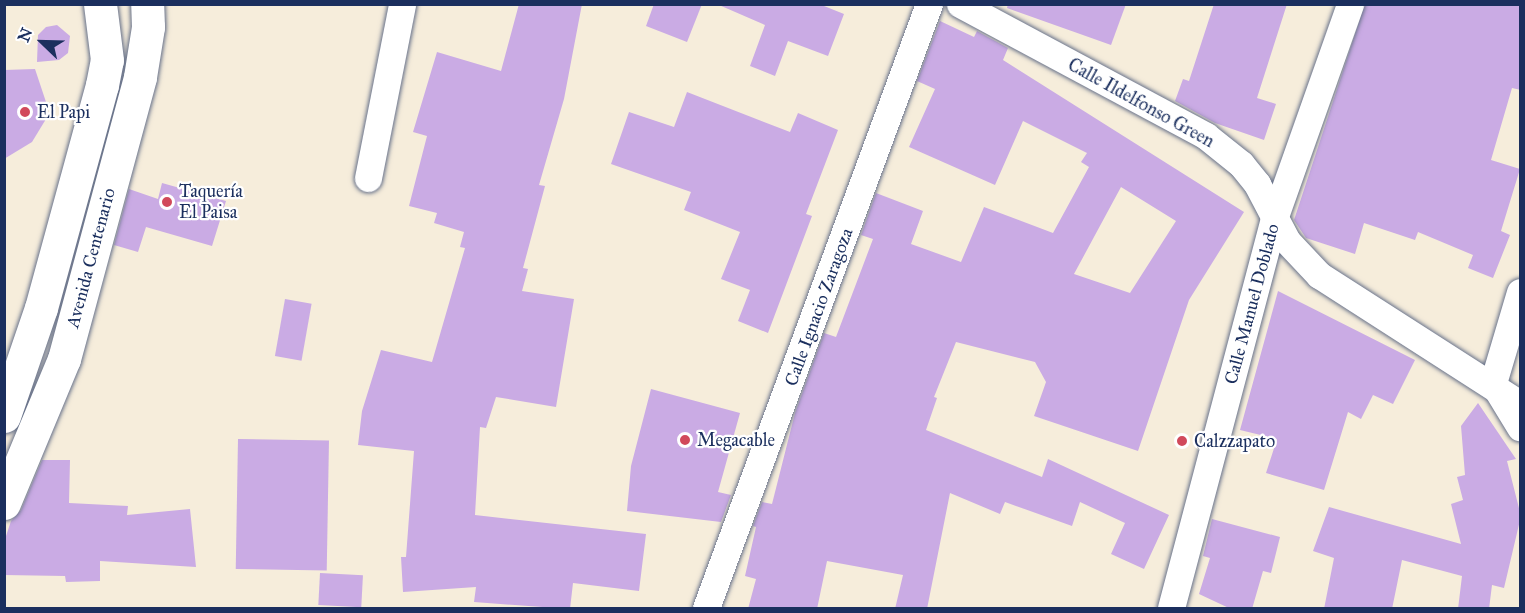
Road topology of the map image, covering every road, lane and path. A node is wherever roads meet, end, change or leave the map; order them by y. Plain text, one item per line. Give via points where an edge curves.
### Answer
1 (100, 4) edge
2 (147, 4) edge
3 (402, 4) edge
4 (929, 4) edge
5 (960, 4) edge
6 (1350, 4) edge
7 (368, 178) dead end
8 (1274, 219) junction
9 (1521, 292) edge
10 (1494, 383) junction
11 (1521, 404) edge
12 (4, 416) edge
13 (1521, 426) edge
14 (4, 503) edge
15 (706, 609) edge
16 (1171, 609) edge

1 - 12 main road, Avenida Centenario via 106,60 102,85 42,308
2 - 14 main road, Avenida Centenario via 148,27 140,77 64,358
3 - 7 street
4 - 15 street, Calle Ignacio Zaragoza
5 - 8 street, Calle Ildelfonso Green via 1206,136 1241,164 1257,184
6 - 8 street, Calle Manuel Doblado
8 - 10 street, Calle Ildelfonso Green via 1301,259 1319,275
8 - 16 street, Calle Manuel Doblado
9 - 10 street
10 - 11 street, Calle Ildelfonso Green
10 - 13 street

